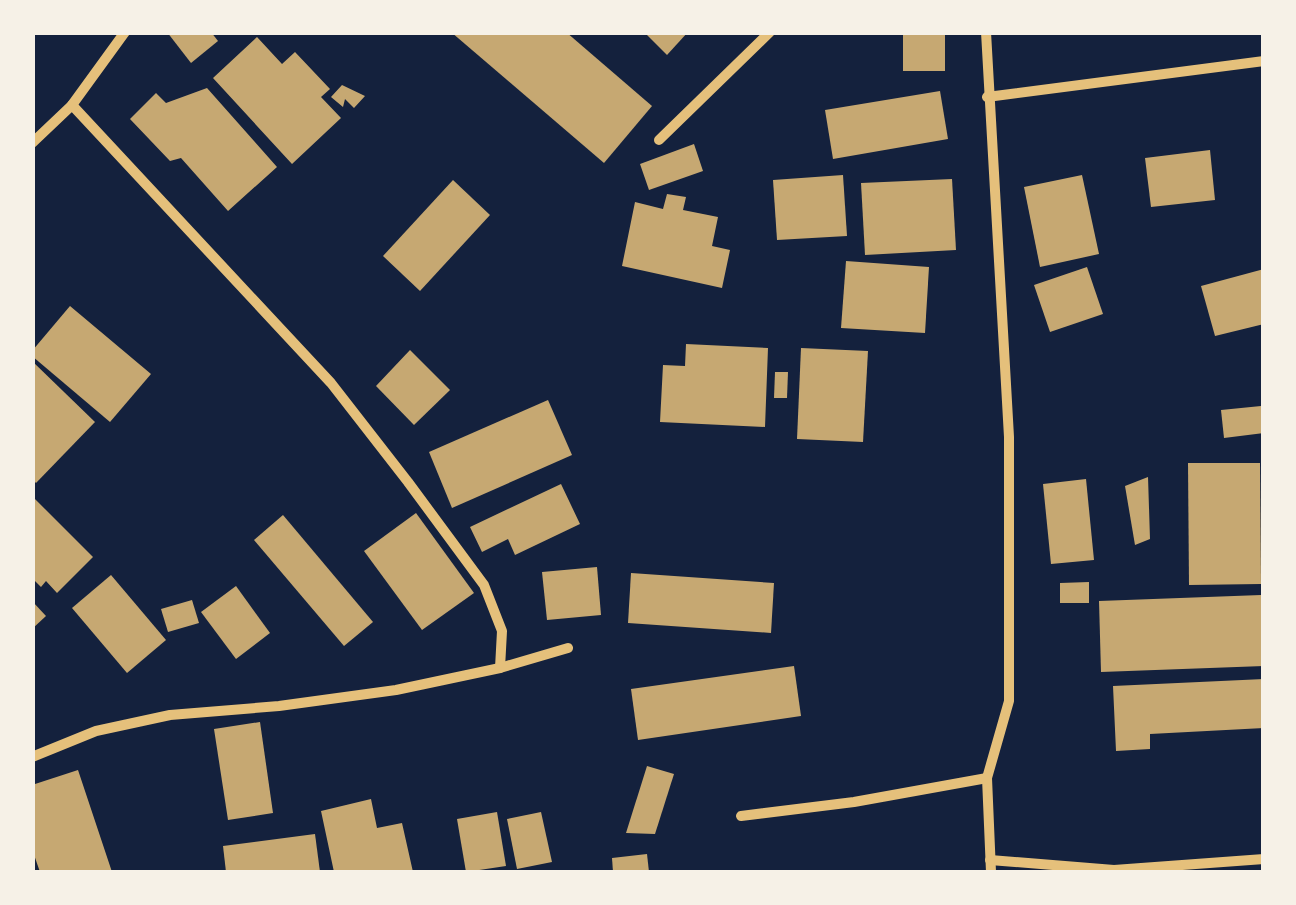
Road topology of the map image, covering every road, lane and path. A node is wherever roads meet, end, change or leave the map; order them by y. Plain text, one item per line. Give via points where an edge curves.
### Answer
1 (125, 32) edge
2 (770, 32) edge
3 (986, 32) edge
4 (1264, 61) edge
5 (987, 97) junction
6 (72, 105) junction
7 (660, 140) dead end
8 (32, 143) edge
9 (568, 648) dead end
10 (500, 668) junction
11 (32, 757) edge
12 (987, 778) junction
13 (741, 816) dead end
14 (1264, 859) edge
15 (991, 866) edge

1 - 6 street
2 - 7 street
3 - 5 street
4 - 5 street
5 - 12 street via 1009,438 1009,701
6 - 8 street
6 - 10 street via 331,384 408,482 484,585 502,631
9 - 10 street
10 - 11 street via 396,690 170,715 96,732
12 - 13 street
12 - 15 street
14 - 15 street via 1114,870

